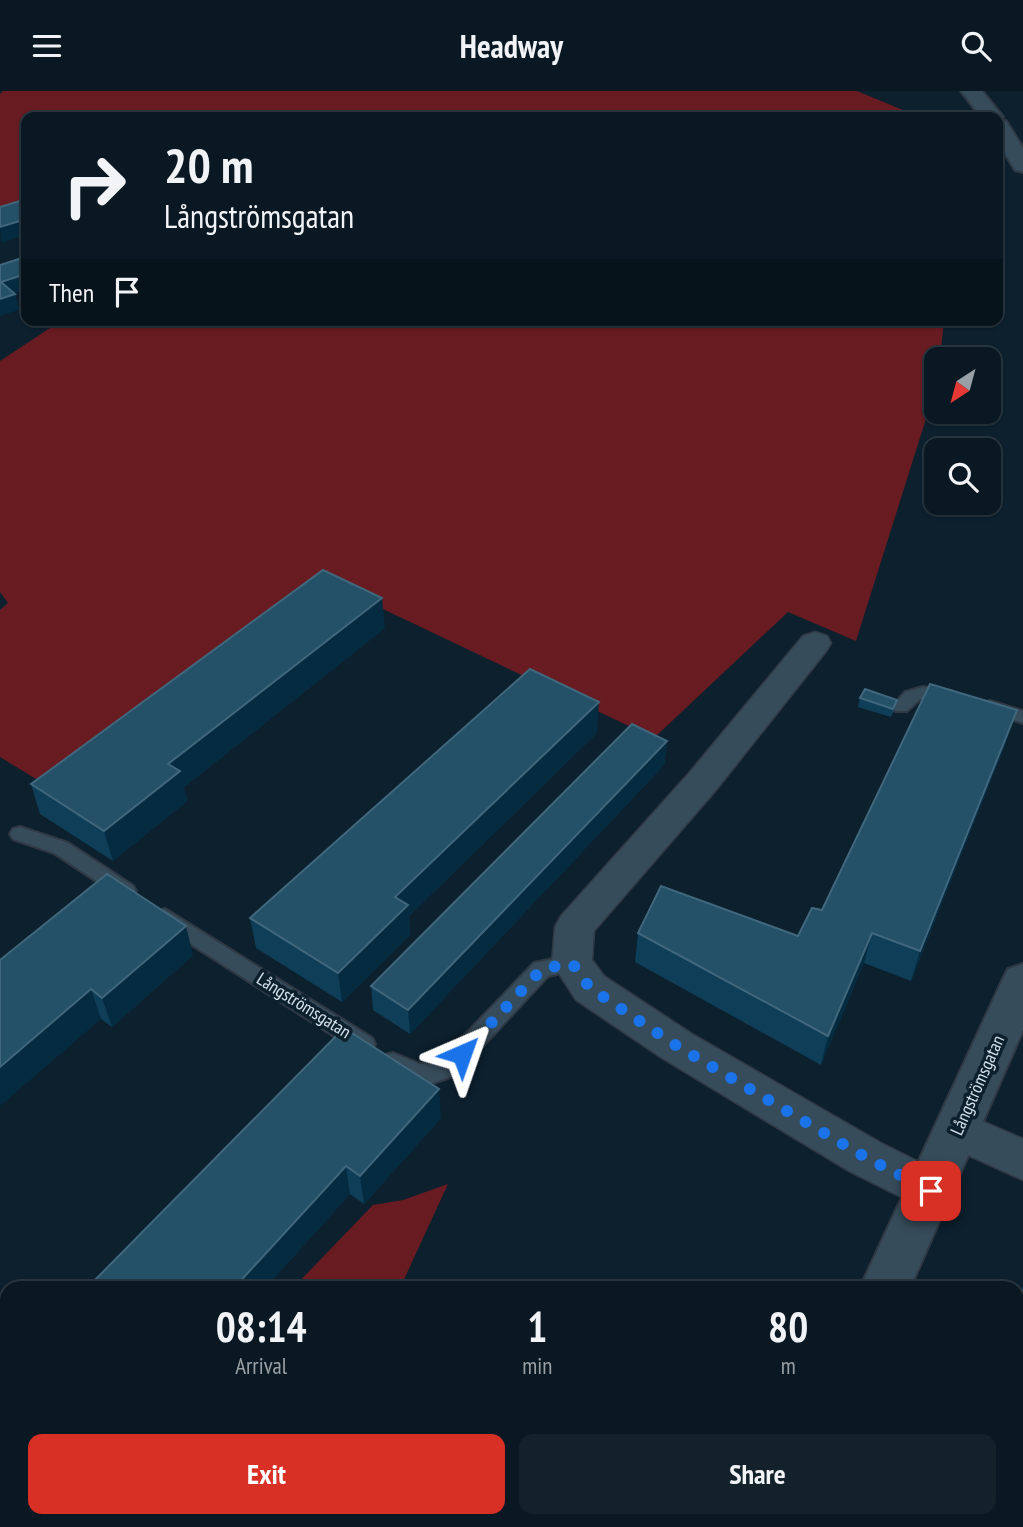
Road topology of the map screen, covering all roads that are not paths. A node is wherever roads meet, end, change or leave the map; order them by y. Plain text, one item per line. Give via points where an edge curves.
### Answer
1 (971, 91) edge
2 (988, 112) edge
3 (1003, 134) edge
4 (1023, 165) edge
5 (816, 643) dead end
6 (901, 707) dead end
7 (1023, 717) edge
8 (20, 834) dead end
9 (572, 963) junction
10 (1023, 981) edge
11 (957, 1129) junction
12 (1023, 1160) edge
13 (931, 1191) junction
14 (888, 1281) edge

1 - 2 street
3 - 4 street
5 - 9 street via 575,927
6 - 7 lane via 915,693 930,693
8 - 9 lane, Långströmsgatan via 61,848 410,1073 434,1075 449,1069 542,969
9 - 13 street via 590,988 677,1046
10 - 11 street, Långströmsgatan
11 - 12 street
11 - 13 street, Långströmsgatan
13 - 14 street, Långströmsgatan

